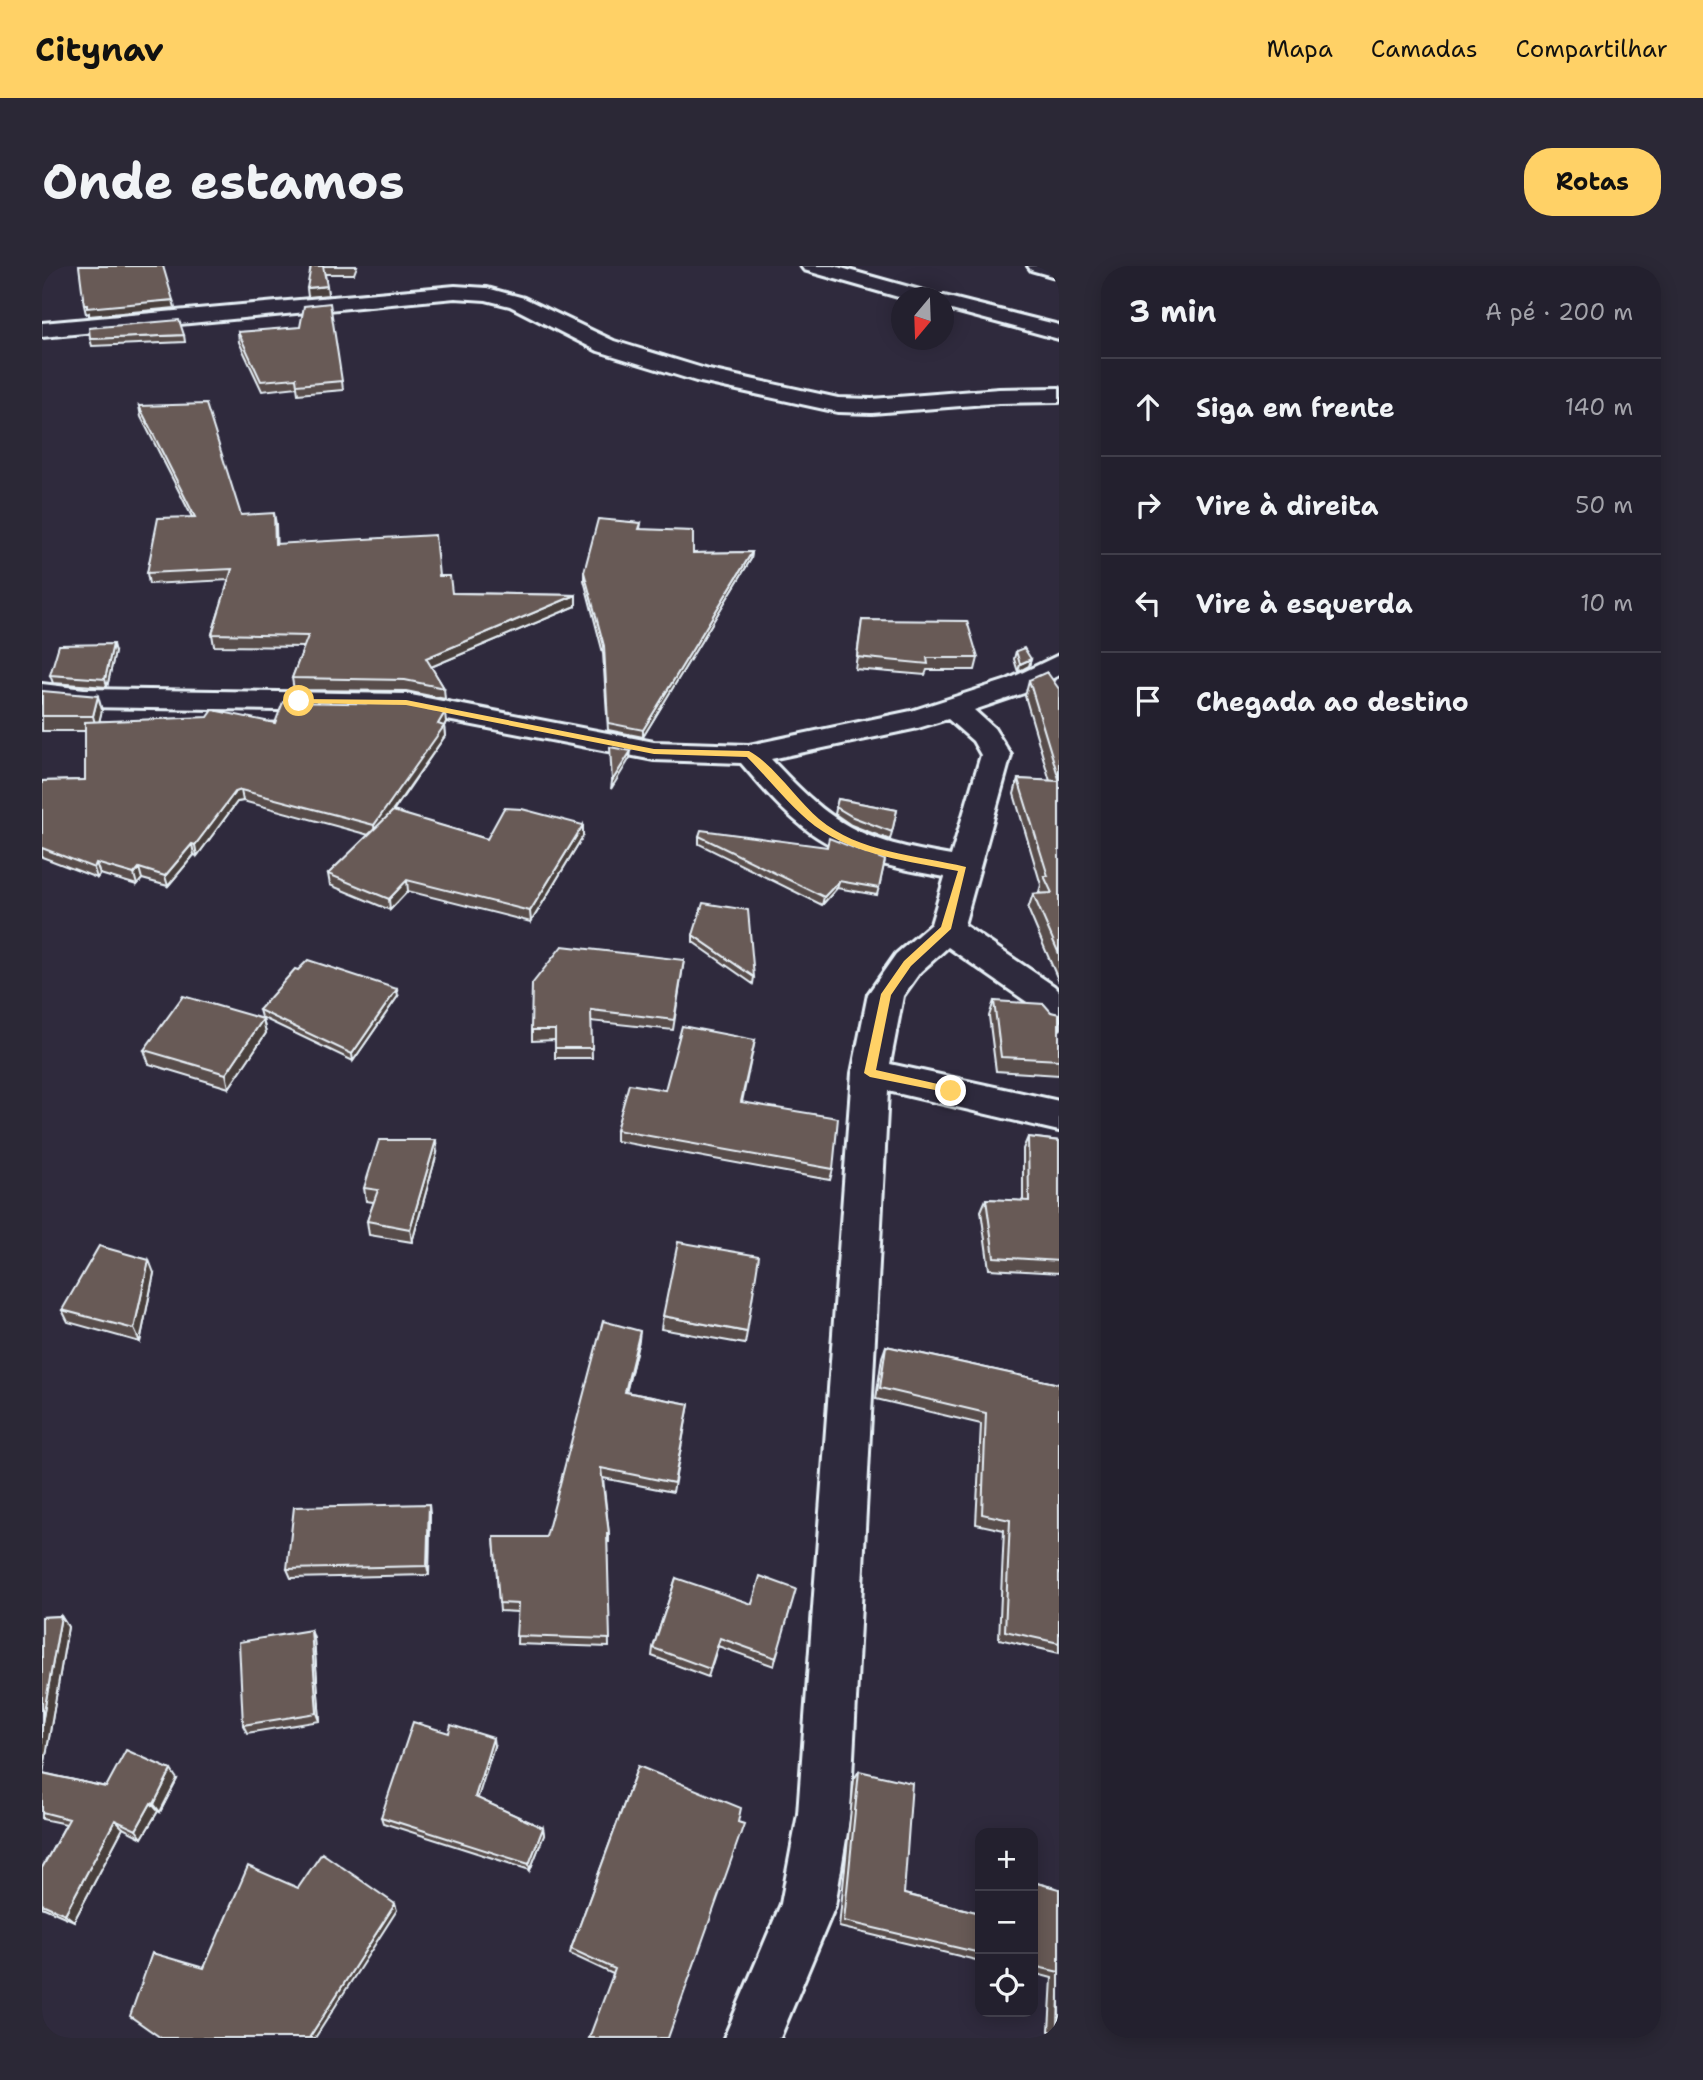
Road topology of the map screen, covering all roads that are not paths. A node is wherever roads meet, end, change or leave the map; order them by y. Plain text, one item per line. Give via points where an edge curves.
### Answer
1 (811, 266) edge
2 (1038, 266) edge
3 (1059, 272) edge
4 (891, 288) edge
5 (954, 305) edge
6 (42, 330) edge
7 (1059, 332) edge
8 (1059, 395) edge
9 (1059, 664) edge
10 (42, 693) edge
11 (953, 709) junction
12 (749, 754) junction
13 (963, 869) junction
14 (946, 929) junction
15 (1059, 1016) edge
16 (870, 1073) junction
17 (1059, 1116) edge
18 (752, 2038) edge

1 - 4 street
2 - 3 street
5 - 7 street
6 - 8 street via 442,293 487,294 517,302 606,346 798,398 872,406
9 - 11 street via 1017,686
10 - 12 street via 84,698 406,703 654,751
11 - 12 street
11 - 13 street via 979,727 996,755
12 - 13 street via 816,822 838,836 878,852
13 - 14 street
14 - 15 street via 1042,995
14 - 16 street via 908,963 886,994
16 - 17 street
16 - 18 street via 824,1814 808,1906

